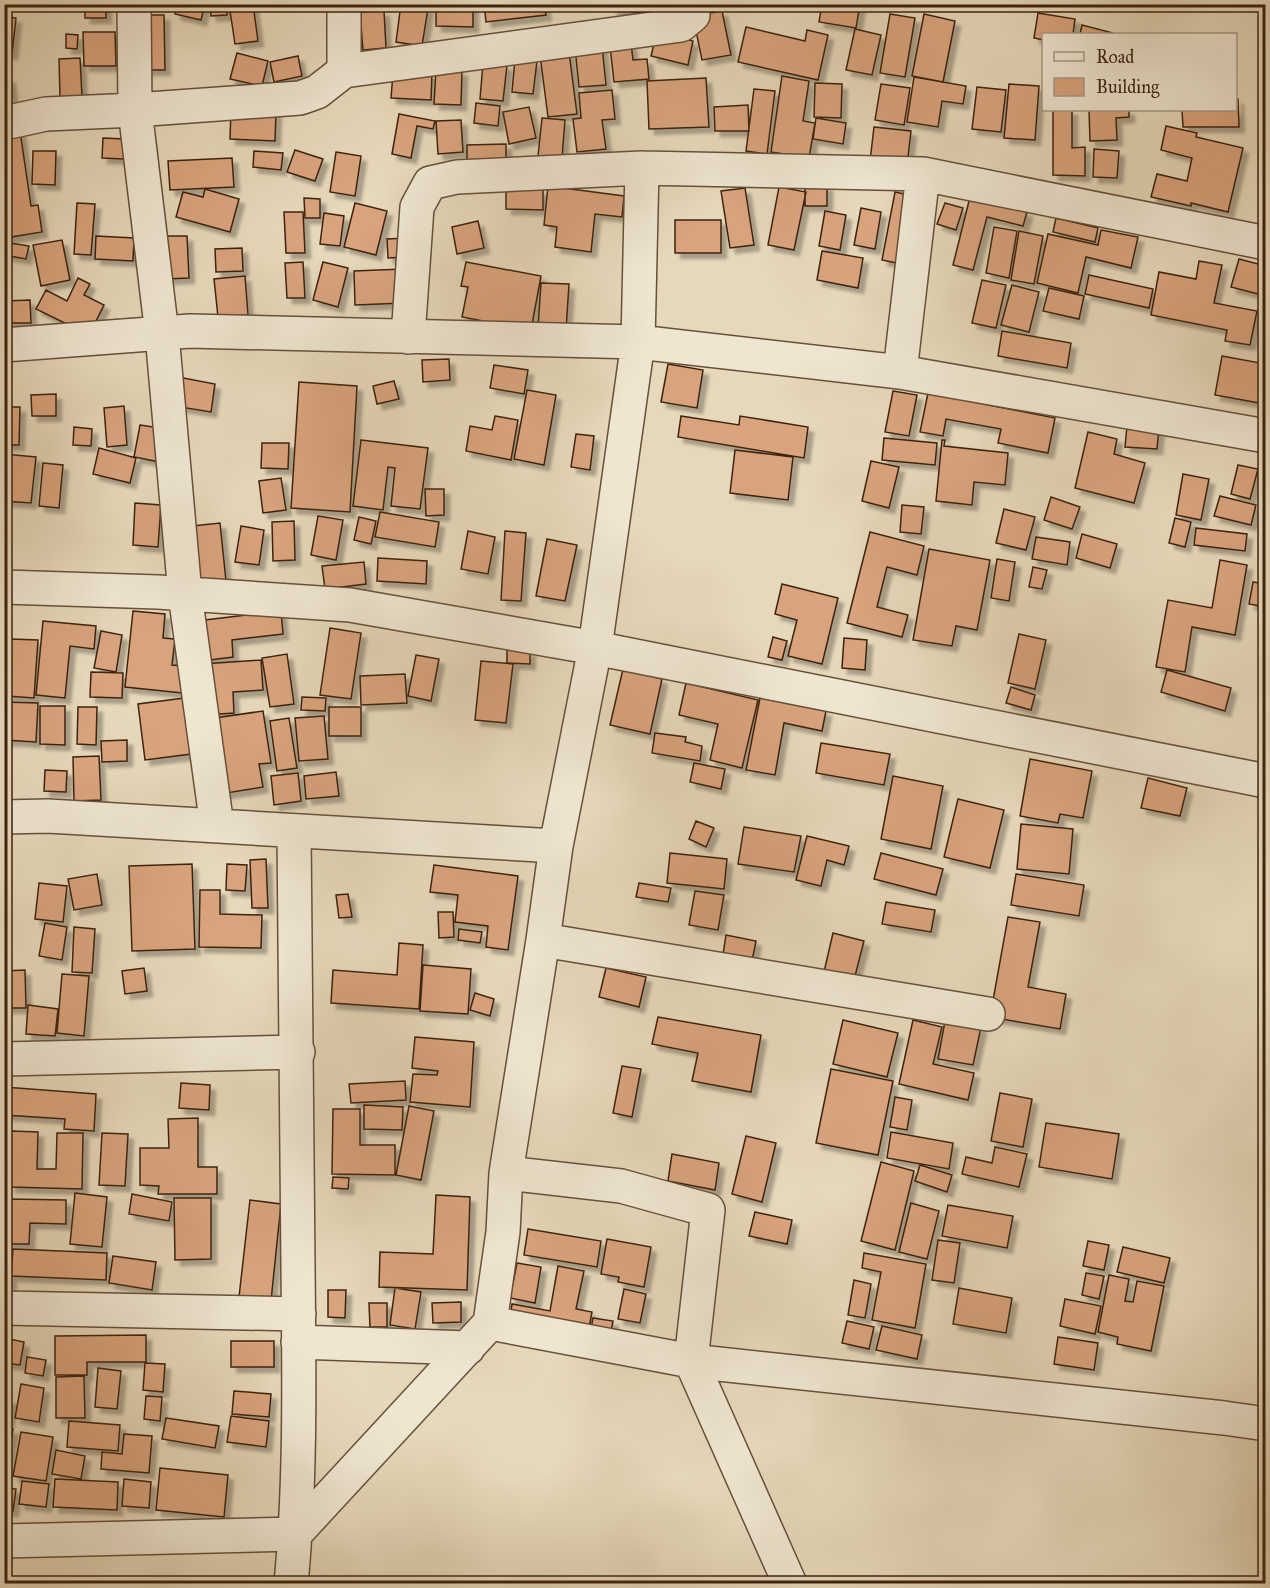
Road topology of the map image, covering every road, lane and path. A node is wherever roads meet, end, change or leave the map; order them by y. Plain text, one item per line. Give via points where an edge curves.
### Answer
1 (134, 4) edge
2 (344, 4) edge
3 (693, 4) edge
4 (344, 71) junction
5 (135, 110) junction
6 (4, 123) edge
7 (642, 168) junction
8 (923, 174) junction
9 (1266, 243) edge
10 (162, 334) junction
11 (408, 337) junction
12 (639, 342) junction
13 (4, 345) edge
14 (900, 372) junction
15 (1266, 436) edge
16 (4, 587) edge
17 (185, 594) junction
18 (595, 648) junction
19 (1266, 781) edge
20 (4, 817) edge
21 (217, 826) junction
22 (294, 831) junction
23 (556, 846) junction
24 (543, 940) junction
25 (988, 1014) dead end
26 (298, 1052) junction
27 (4, 1059) edge
28 (506, 1173) junction
29 (4, 1308) edge
30 (490, 1323) junction
31 (298, 1328) junction
32 (468, 1348) junction
33 (691, 1361) junction
34 (1266, 1424) edge
35 (295, 1534) junction
36 (4, 1541) edge
37 (291, 1584) edge
38 (790, 1584) edge

1 - 5 street
2 - 4 street
3 - 4 street via 693,15 681,25
4 - 5 street via 317,92 300,98
5 - 6 street via 46,114
5 - 10 street
7 - 8 street
7 - 11 street via 457,177 430,183 417,207
7 - 12 street
8 - 9 street
8 - 14 street
10 - 11 street via 190,331
10 - 13 street
10 - 17 street
11 - 12 street
12 - 14 street
12 - 18 street
14 - 15 street
16 - 17 street
17 - 18 street via 350,605
17 - 21 street
18 - 19 street
18 - 23 street
20 - 21 street
21 - 22 street
22 - 23 street
22 - 26 street
23 - 24 street
24 - 25 street
24 - 28 street
26 - 27 street
26 - 31 street
28 - 30 street via 503,1232
28 - 33 street via 621,1186 708,1210
29 - 31 street
30 - 32 street
30 - 33 street
31 - 32 street
31 - 35 street
32 - 35 street
33 - 34 street
33 - 38 street
35 - 36 street
35 - 37 street

